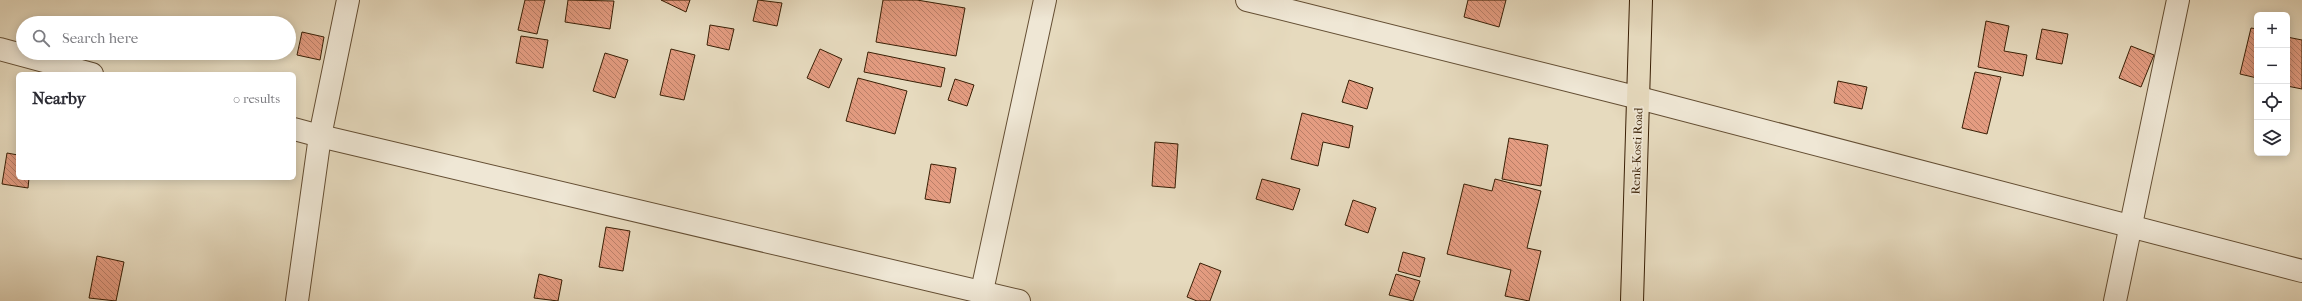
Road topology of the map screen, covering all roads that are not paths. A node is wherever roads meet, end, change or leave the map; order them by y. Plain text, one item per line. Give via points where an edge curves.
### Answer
1 (348, 0) edge
2 (1045, 0) edge
3 (1247, 0) edge
4 (1641, 0) edge
5 (2178, 0) edge
6 (0, 49) edge
7 (16, 53) edge
8 (40, 60) edge
9 (85, 72) edge
10 (1639, 98) junction
11 (296, 130) edge
12 (320, 136) junction
13 (2131, 227) junction
14 (2302, 271) edge
15 (982, 291) junction
16 (297, 301) edge
17 (1020, 301) edge
18 (1632, 301) edge
19 (2115, 301) edge

1 - 12 street
2 - 15 street
3 - 10 street
4 - 10 main road, Renk-Kosti Road
5 - 13 street
6 - 7 street
8 - 9 street
10 - 13 street
10 - 18 main road, Renk-Kosti Road
11 - 12 street
12 - 15 street
12 - 16 street
13 - 14 street
13 - 19 street
15 - 17 street

